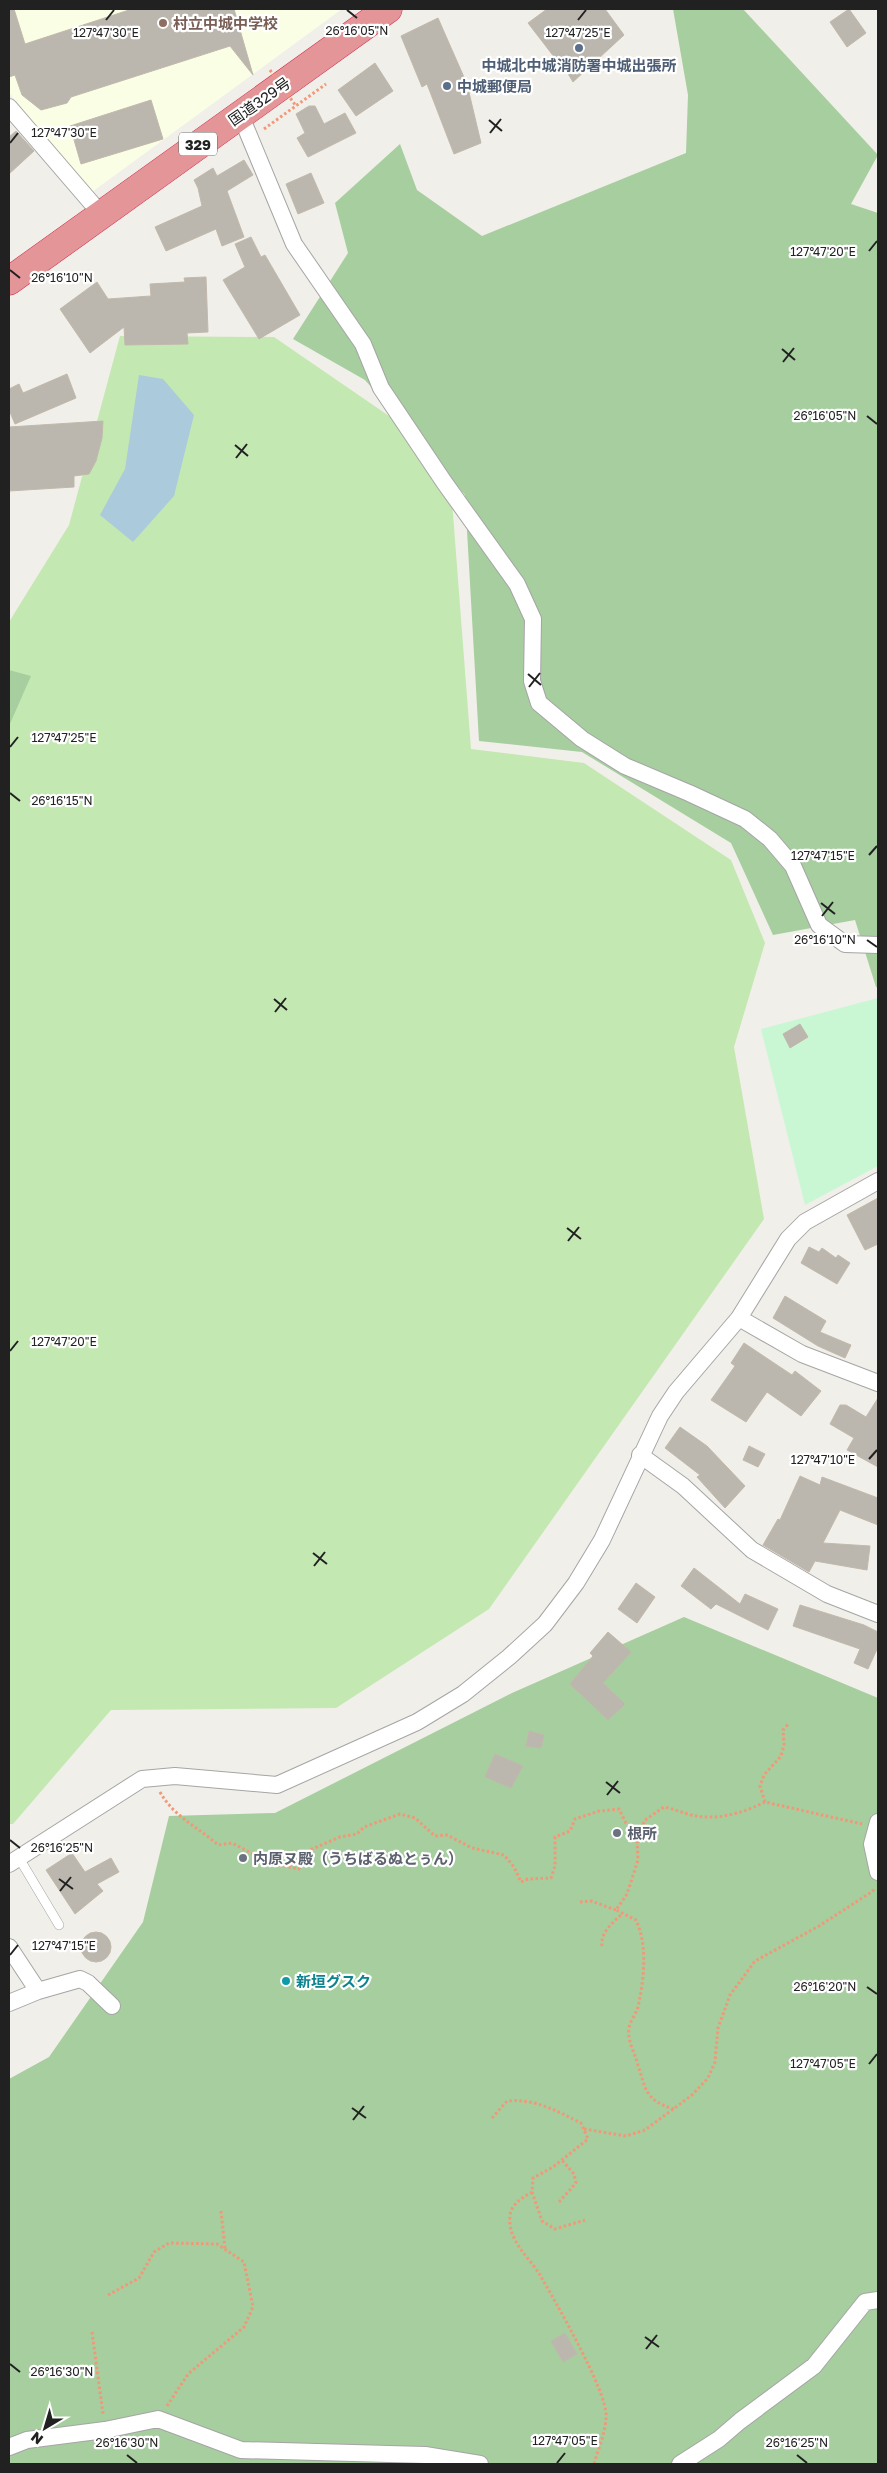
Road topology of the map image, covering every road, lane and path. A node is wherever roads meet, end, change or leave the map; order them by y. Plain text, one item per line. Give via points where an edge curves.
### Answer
1 (388, 9) edge
2 (270, 70) dead end
3 (326, 84) dead end
4 (296, 106) junction
5 (9, 107) edge
6 (240, 114) junction
7 (264, 129) dead end
8 (101, 214) junction
9 (9, 281) edge
10 (878, 945) edge
11 (878, 1181) edge
12 (739, 1318) junction
13 (878, 1383) edge
14 (640, 1455) junction
15 (878, 1614) edge
16 (788, 1723) dead end
17 (174, 1776) junction
18 (765, 1802) junction
19 (878, 1822) edge
20 (640, 1833) junction
21 (873, 1840) junction
22 (14, 1861) edge
23 (878, 1872) edge
24 (580, 1902) dead end
25 (616, 1910) junction
26 (622, 1914) junction
27 (60, 1925) dead end
28 (602, 1946) dead end
29 (9, 1947) edge
30 (38, 1991) junction
31 (9, 2003) edge
32 (112, 2006) dead end
33 (674, 2109) junction
34 (492, 2118) dead end
35 (584, 2129) junction
36 (562, 2160) junction
37 (532, 2192) junction
38 (559, 2202) dead end
39 (221, 2211) dead end
40 (585, 2220) dead end
41 (226, 2250) junction
42 (108, 2295) dead end
43 (878, 2300) edge
44 (92, 2332) dead end
45 (158, 2419) junction
46 (105, 2430) junction
47 (9, 2447) edge
48 (480, 2464) edge
49 (594, 2464) edge
50 (680, 2464) edge

1 - 6 highway, 国道329号 / 329
2 - 4 path, bridge
3 - 4 path
4 - 7 path
5 - 8 street
6 - 8 highway, 国道329号 / 329
6 - 10 street via 294,244 363,344 381,388 518,584 532,619 532,681 540,703 582,739 625,766 745,819 770,839 793,866 820,925 845,944
8 - 9 highway, 国道329号 / 329
11 - 12 street via 805,1222 788,1239
12 - 13 street via 802,1354
12 - 14 street via 676,1392
14 - 15 street via 683,1486 752,1550 827,1594
14 - 17 street via 602,1540 576,1583 545,1624 463,1694 417,1722 277,1785
16 - 18 path via 783,1730 781,1756 764,1775 760,1786
17 - 20 path via 173,1781 157,1786 166,1802 188,1824 218,1845 232,1843 270,1863 299,1869 302,1856 312,1849 340,1836 357,1834 400,1814 415,1818 435,1836 447,1834 472,1848 504,1856 521,1882 551,1878 555,1866 555,1838 570,1831 575,1819 599,1811 620,1809 626,1823
17 - 22 street via 142,1779
18 - 20 path via 727,1815 697,1816 664,1807 645,1820
18 - 21 path via 860,1822
19 - 21 street
20 - 25 path via 637,1839 638,1860 626,1894
21 - 23 street
22 - 27 lane
23 - 33 path via 873,1891 756,1962 730,1995 718,2028 715,2062 708,2078
24 - 25 path
25 - 26 path
26 - 28 path via 601,1940
26 - 33 path via 636,1920 644,1936 642,1976 637,2008 629,2028 630,2042 644,2088 659,2104
29 - 30 street
30 - 31 street
30 - 32 street via 80,1979
33 - 35 path via 644,2130 626,2136
34 - 35 path via 507,2101 523,2099 581,2123
35 - 36 path via 588,2139
36 - 37 path via 533,2178
36 - 38 path via 574,2174 576,2183
37 - 40 path via 542,2221 555,2229
37 - 49 path via 517,2201 510,2214 510,2228 539,2274 598,2387 607,2416
39 - 41 path
41 - 42 path via 217,2244 169,2243 154,2252 139,2278
41 - 45 path via 244,2262 253,2307 244,2327 188,2374
43 - 50 street via 865,2302 814,2366 719,2439
44 - 46 path
45 - 46 street
45 - 48 street via 241,2450 425,2455
46 - 47 street via 27,2440

